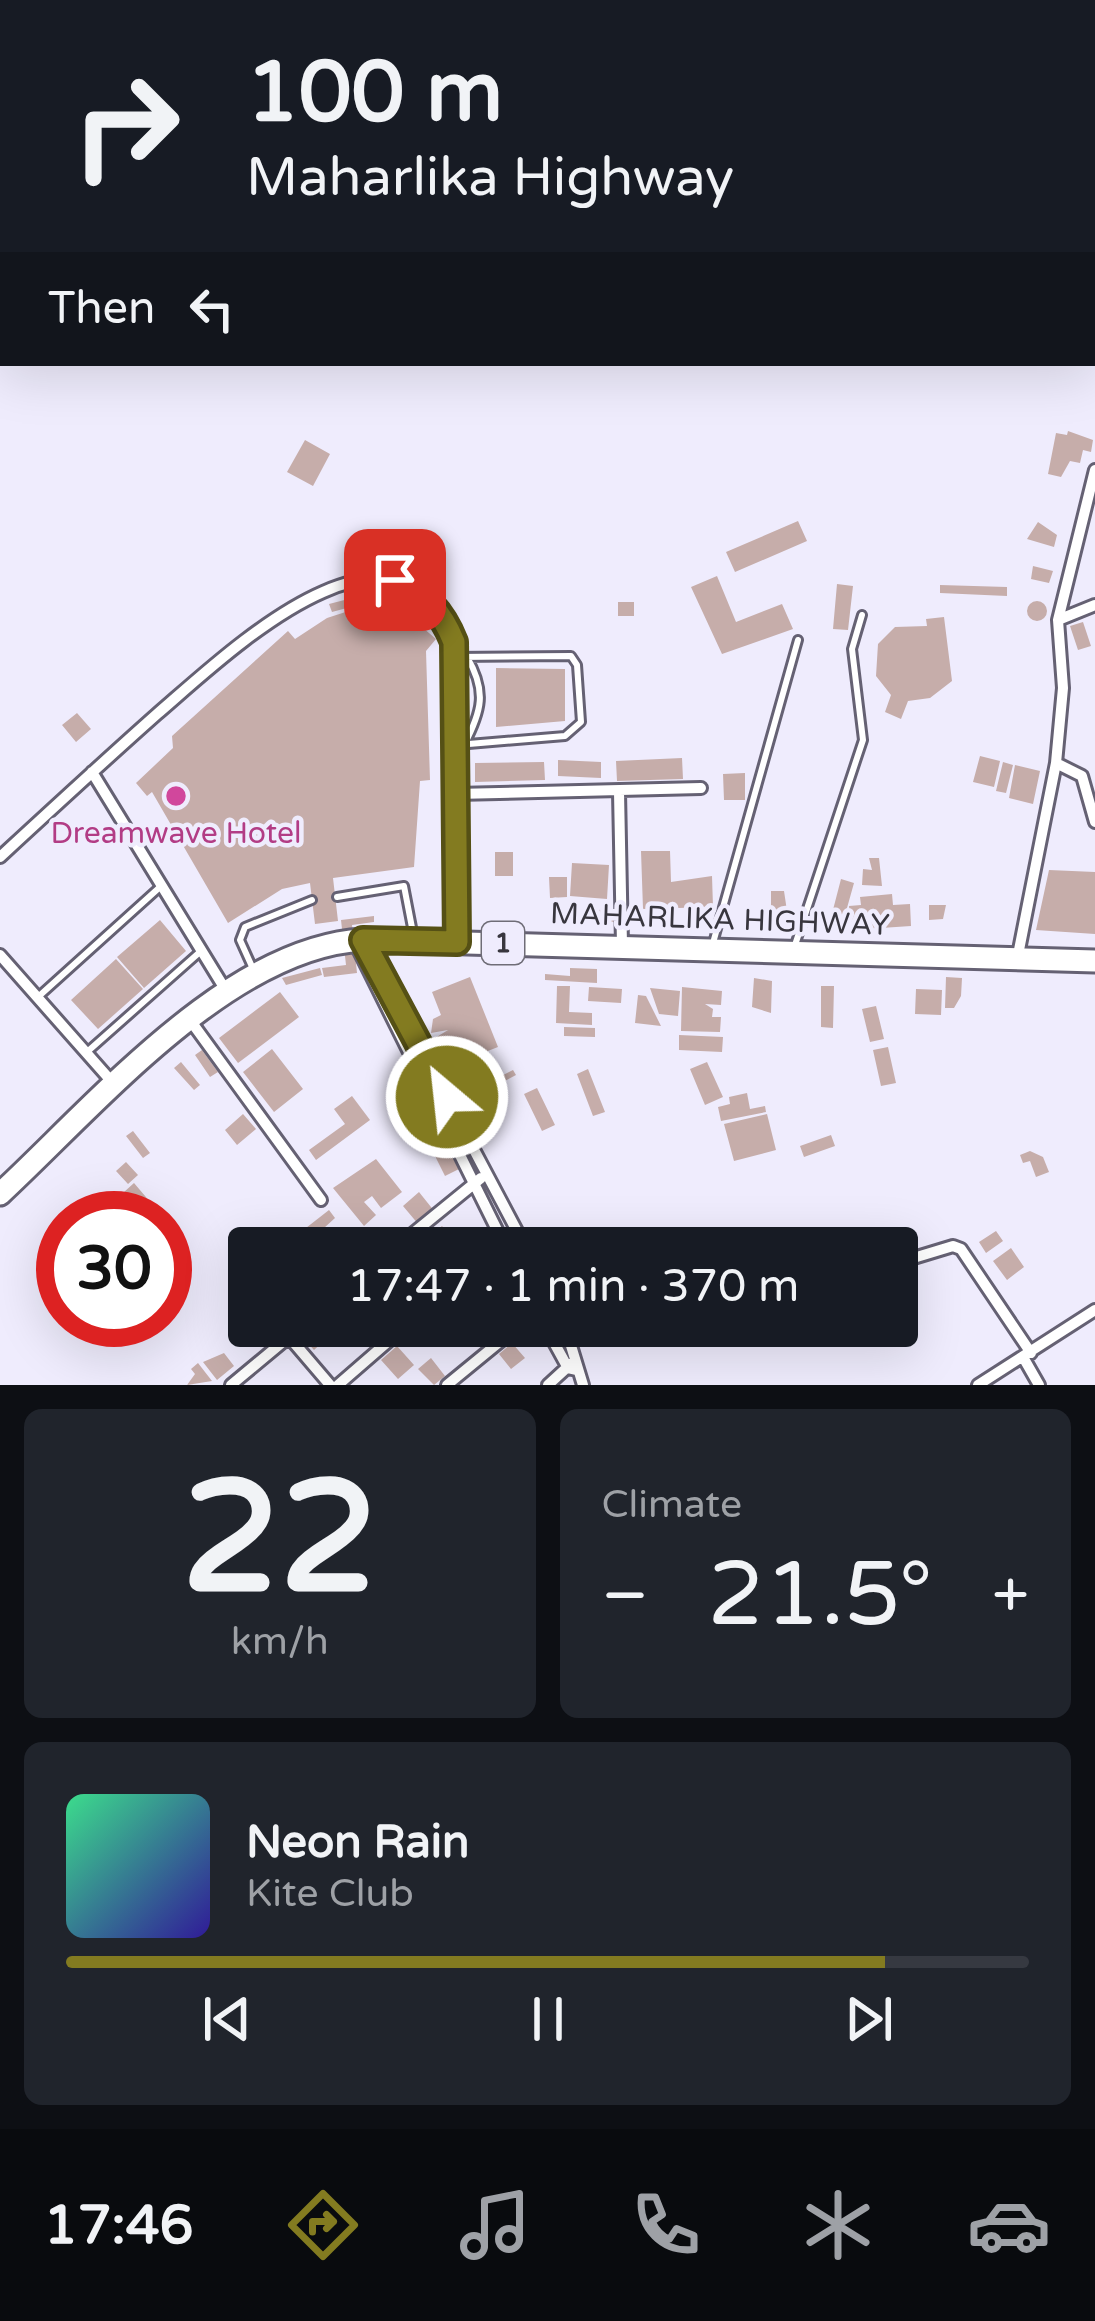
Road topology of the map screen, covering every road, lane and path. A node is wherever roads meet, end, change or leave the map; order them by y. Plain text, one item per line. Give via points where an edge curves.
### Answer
1 (1095, 470) edge
2 (1095, 530) edge
3 (1079, 536) junction
4 (1095, 605) edge
5 (862, 615) dead end
6 (1058, 620) junction
7 (798, 640) dead end
8 (461, 657) junction
9 (460, 745) junction
10 (1056, 763) junction
11 (92, 772) junction
12 (701, 788) dead end
13 (619, 793) junction
14 (456, 794) junction
15 (1095, 822) edge
16 (0, 857) edge
17 (162, 885) junction
18 (338, 896) dead end
19 (312, 900) dead end
20 (358, 940) junction
21 (414, 941) junction
22 (457, 942) junction
23 (622, 945) junction
24 (711, 947) junction
25 (794, 950) junction
26 (202, 951) junction
27 (0, 955) edge
28 (1017, 960) junction
29 (1095, 961) edge
30 (254, 971) junction
31 (225, 989) junction
32 (38, 998) junction
33 (190, 1021) junction
34 (87, 1052) junction
35 (116, 1086) junction
36 (490, 1175) junction
37 (475, 1181) junction
38 (0, 1194) edge
39 (321, 1200) dead end
40 (420, 1227) edge
41 (493, 1227) edge
42 (516, 1227) edge
43 (918, 1257) edge
44 (1095, 1310) edge
45 (277, 1347) edge
46 (298, 1347) edge
47 (380, 1347) edge
48 (493, 1347) edge
49 (561, 1347) edge
50 (570, 1347) edge
51 (1027, 1355) junction
52 (574, 1365) junction
53 (230, 1385) edge
54 (334, 1385) edge
55 (447, 1385) edge
56 (548, 1385) edge
57 (583, 1385) edge
58 (978, 1385) edge
59 (1039, 1385) edge

1 - 3 street
2 - 3 street
3 - 6 street
4 - 6 street
5 - 25 lane via 852,649 863,740
6 - 10 street
7 - 24 lane
8 - 9 street
8 - 9 lane via 483,690
8 - 9 lane via 571,656 580,722 566,736
8 - 11 street via 446,622 410,586 380,579 327,590 239,643
9 - 14 street
10 - 15 street via 1082,776
10 - 28 street
11 - 16 street
11 - 17 street
12 - 13 street
13 - 14 street
13 - 23 street
14 - 22 street
17 - 26 street
17 - 32 lane
18 - 21 lane via 404,886
19 - 30 lane via 245,927 240,940
20 - 21 highway, MAHARLIKA HIGHWAY / 1
20 - 30 highway, MAHARLIKA HIGHWAY / 1
20 - 36 street
20 - 37 street
21 - 22 highway, MAHARLIKA HIGHWAY / 1
22 - 23 highway, MAHARLIKA HIGHWAY / 1
23 - 24 highway, MAHARLIKA HIGHWAY / 1
24 - 25 highway, MAHARLIKA HIGHWAY / 1
25 - 28 highway, MAHARLIKA HIGHWAY / 1
26 - 31 street
26 - 34 lane
27 - 32 street
28 - 29 highway, MAHARLIKA HIGHWAY / 1
30 - 31 highway, MAHARLIKA HIGHWAY / 1
31 - 33 highway, MAHARLIKA HIGHWAY / 1
32 - 34 street
33 - 35 highway, MAHARLIKA HIGHWAY / 1
33 - 39 street
34 - 35 street
35 - 38 highway, MAHARLIKA HIGHWAY / 1
36 - 37 street
36 - 42 street
37 - 40 street
37 - 41 street
43 - 51 street via 961,1249
44 - 51 street
45 - 53 street
46 - 54 street
47 - 54 street
48 - 55 street
49 - 52 street
50 - 52 street
51 - 58 street
51 - 59 street
52 - 56 street
52 - 57 street

